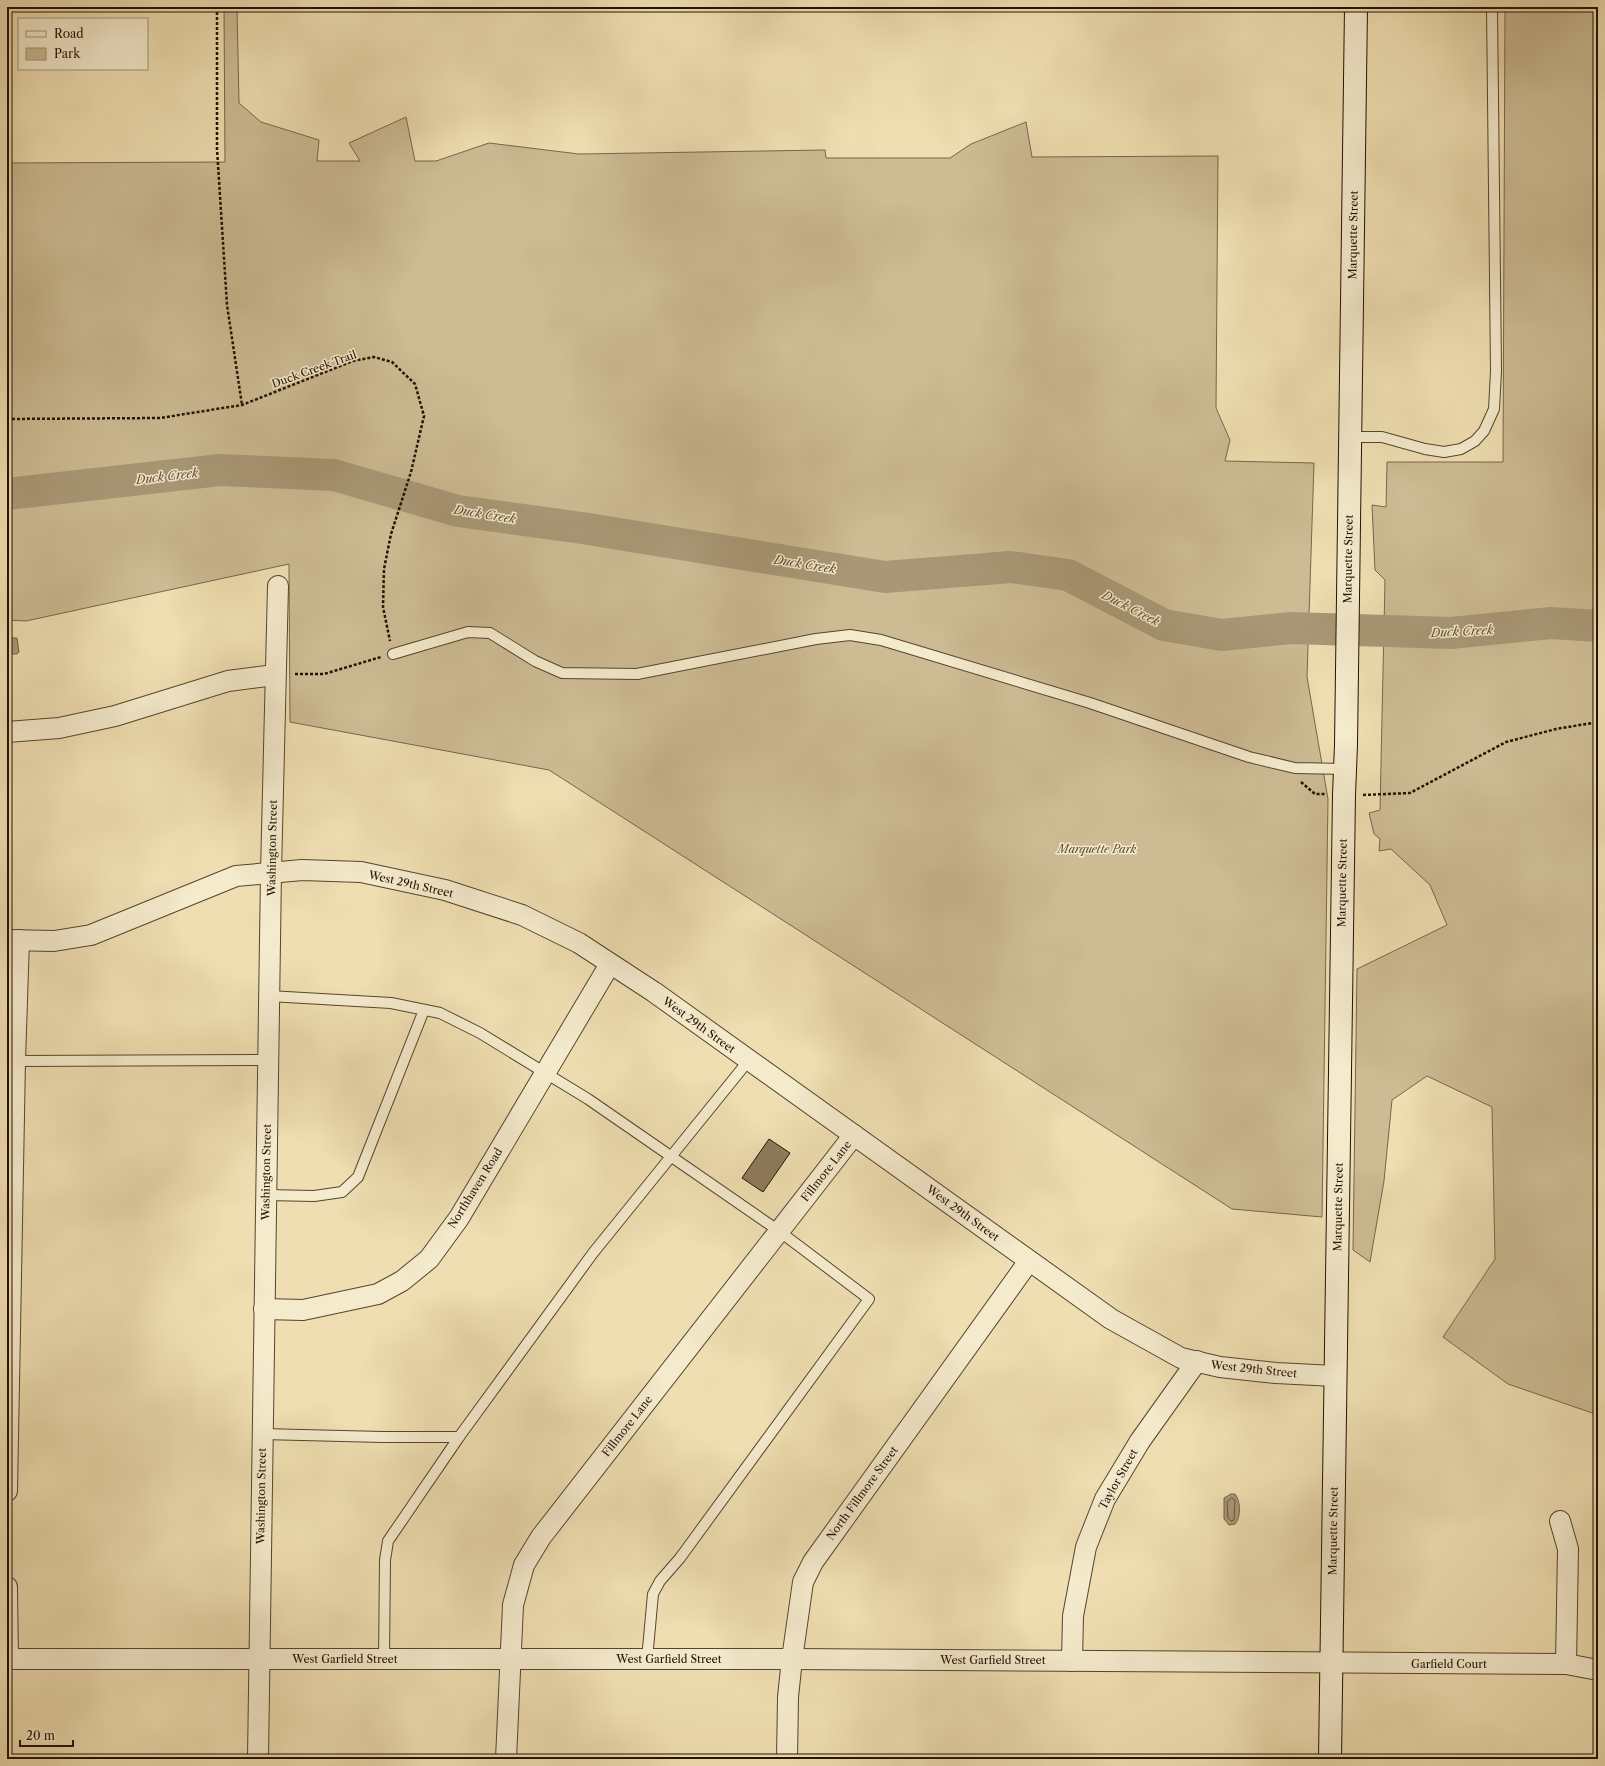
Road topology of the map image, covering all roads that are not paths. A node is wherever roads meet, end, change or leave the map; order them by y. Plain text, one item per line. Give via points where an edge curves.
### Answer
1 (1356, 7) edge
2 (1492, 7) edge
3 (1351, 437) junction
4 (278, 586) dead end
5 (393, 654) road end
6 (275, 675) junction
7 (7, 732) edge
8 (1345, 769) junction
9 (271, 872) junction
10 (13, 940) edge
11 (610, 964) junction
12 (269, 996) junction
13 (424, 1010) junction
14 (268, 1060) junction
15 (749, 1060) junction
16 (15, 1061) junction
17 (545, 1073) junction
18 (854, 1135) junction
19 (671, 1157) junction
20 (266, 1195) junction
21 (779, 1231) junction
22 (1029, 1261) junction
23 (264, 1309) junction
24 (1197, 1361) junction
25 (1335, 1376) junction
26 (262, 1434) junction
27 (459, 1437) junction
28 (7, 1491) edge
29 (1560, 1521) dead end
30 (7, 1587) edge
31 (8, 1659) edge
32 (259, 1659) junction
33 (384, 1659) junction
34 (510, 1659) junction
35 (647, 1659) junction
36 (792, 1659) junction
37 (1072, 1660) junction
38 (1331, 1663) junction
39 (1566, 1664) junction
40 (1598, 1670) edge
41 (258, 1759) edge
42 (506, 1759) edge
43 (787, 1759) edge
44 (1330, 1759) edge

1 - 3 main road, Marquette Street
2 - 3 lane via 1496,371 1494,409 1484,431 1475,441 1461,449 1444,452 1382,437
3 - 8 main road, Marquette Street
4 - 6 street, Washington Street
5 - 8 lane via 468,632 490,633 535,661 562,673 637,674 816,639 850,636 896,645 1090,703 1249,757 1295,768
6 - 7 street via 228,681 94,721 59,728
6 - 9 street, Washington Street
8 - 25 main road, Marquette Street
9 - 10 street, West 29th Street via 236,876 91,935 54,941
9 - 11 street, West 29th Street via 361,872 445,890 522,915 579,943
9 - 12 street, Washington Street
10 - 16 street
11 - 15 street, West 29th Street
11 - 17 street, Northhaven Road
12 - 13 lane via 391,1002
12 - 14 street, Washington Street
13 - 17 lane via 440,1013 480,1033
13 - 20 lane via 358,1177 342,1192 314,1196
14 - 16 lane
14 - 20 street, Washington Street
15 - 18 street, West 29th Street
15 - 19 lane
16 - 28 street
17 - 19 lane
17 - 23 street, Northhaven Road via 459,1218 429,1259 402,1281 378,1294 303,1310
18 - 21 street, Fillmore Lane
18 - 22 street, West 29th Street
19 - 21 lane
19 - 27 lane via 593,1253
20 - 23 street, Washington Street
21 - 34 street, Fillmore Lane via 541,1537 524,1565 513,1604
21 - 35 lane via 869,1299 680,1558 660,1581 653,1594
22 - 24 street, West 29th Street via 1111,1319 1181,1358
22 - 36 street, North Fillmore Street via 813,1562 803,1582
23 - 26 street, Washington Street
24 - 25 street, West 29th Street via 1220,1367
24 - 37 street, Taylor Street via 1140,1442 1105,1499 1086,1547 1073,1616
25 - 38 main road, Marquette Street
26 - 27 lane
26 - 32 street, Washington Street
27 - 33 lane via 388,1541 385,1560
29 - 39 street via 1568,1549
30 - 31 street
31 - 32 street, West Garfield Street
32 - 33 street, West Garfield Street
32 - 41 street, Washington Street
33 - 34 street, West Garfield Street
34 - 35 street, West Garfield Street
34 - 42 street, Fillmore Lane
35 - 36 street, West Garfield Street
36 - 37 street, West Garfield Street
36 - 43 street, North Fillmore Street via 788,1697
37 - 38 street, West Garfield Street
38 - 39 street, Garfield Court
38 - 44 main road, Marquette Street
39 - 40 street, Garfield Court

